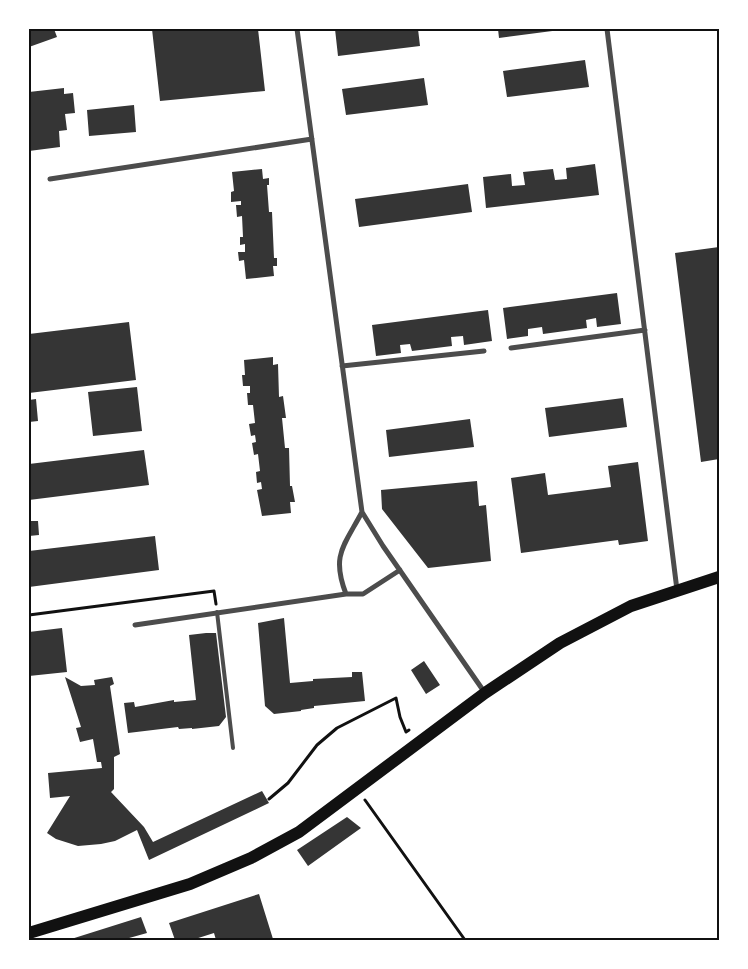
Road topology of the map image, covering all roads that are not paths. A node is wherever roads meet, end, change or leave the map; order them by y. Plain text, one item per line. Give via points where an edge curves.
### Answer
1 (297, 29) edge
2 (606, 29) edge
3 (312, 140) junction
4 (50, 179) dead end
5 (644, 330) junction
6 (511, 348) dead end
7 (484, 351) dead end
8 (342, 366) junction
9 (362, 512) junction
10 (400, 570) junction
11 (719, 577) edge
12 (677, 590) junction
13 (346, 594) junction
14 (217, 612) junction
15 (135, 624) dead end
16 (485, 693) junction
17 (233, 748) dead end
18 (29, 933) edge

1 - 3 street
2 - 5 street
3 - 4 street
3 - 8 street
5 - 6 street
5 - 12 street
7 - 8 street
8 - 9 street
9 - 10 street
9 - 13 street via 340,552 338,574
10 - 13 street via 363,594
10 - 16 street
11 - 12 main road
12 - 16 main road via 607,617 545,652
13 - 14 street
14 - 15 street
14 - 17 lane
16 - 18 main road via 299,832 251,858 190,884

